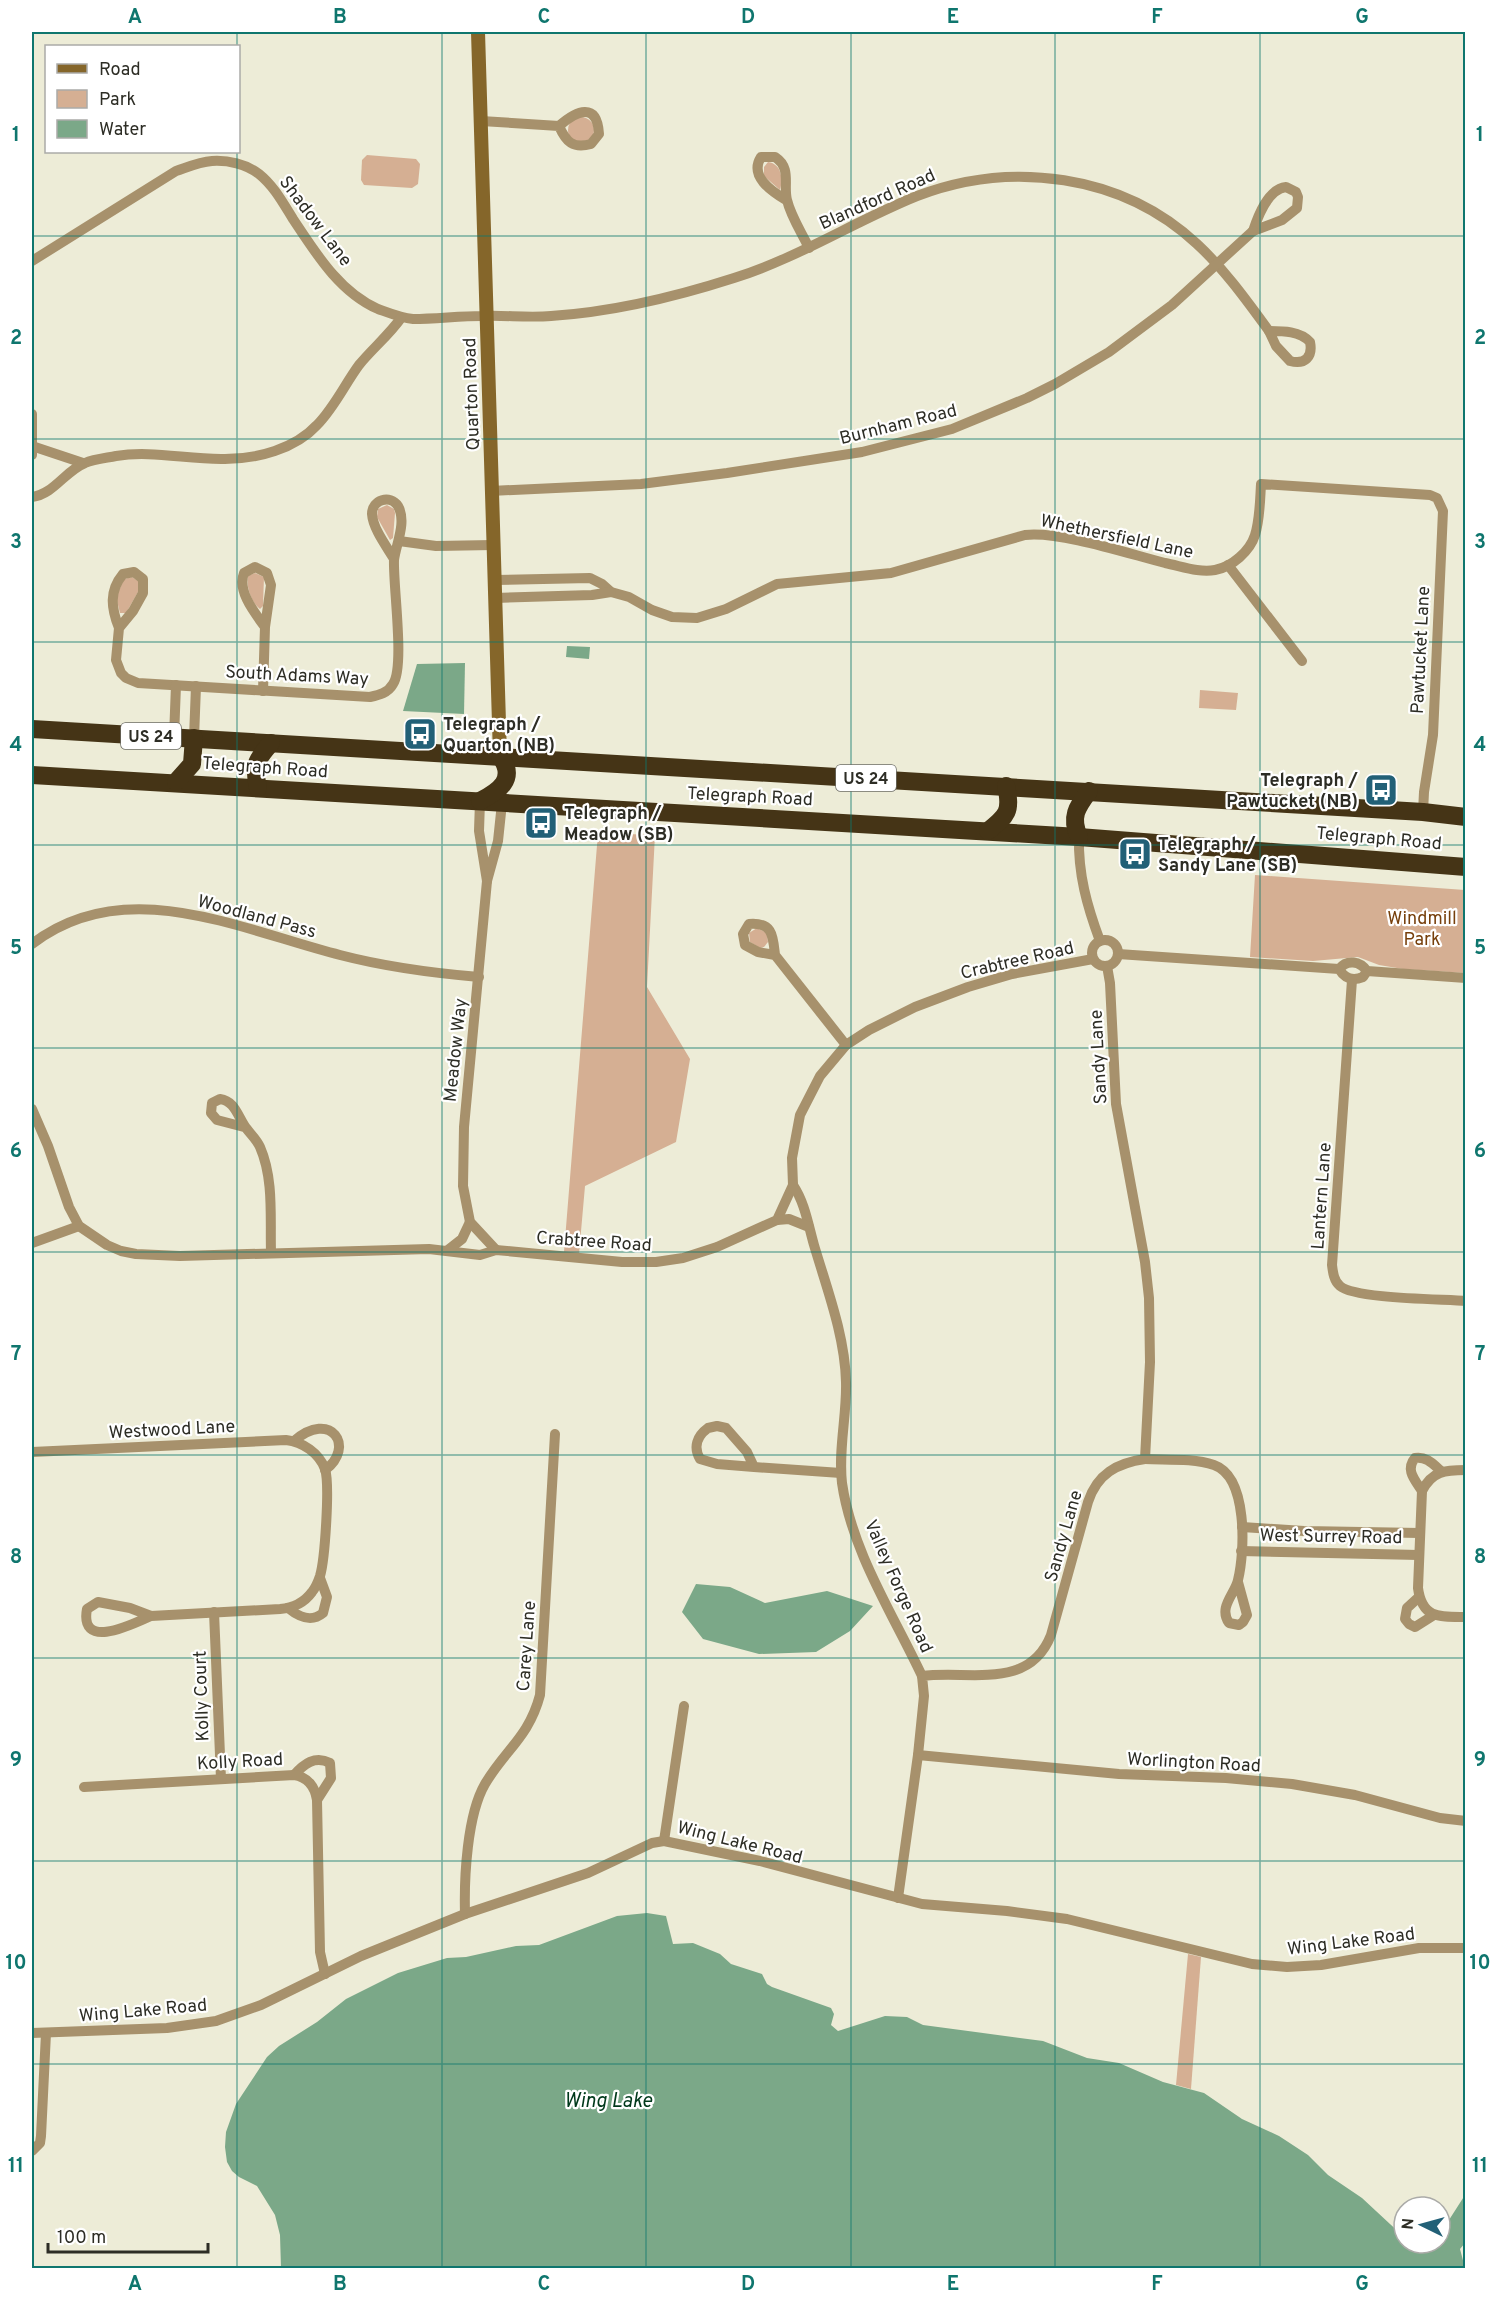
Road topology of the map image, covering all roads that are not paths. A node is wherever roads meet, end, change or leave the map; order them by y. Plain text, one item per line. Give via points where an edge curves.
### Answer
1 (478, 32) edge
2 (481, 122) junction
3 (560, 126) dead end
4 (786, 200) dead end
5 (1253, 231) junction
6 (809, 248) junction
7 (32, 261) edge
8 (1216, 264) junction
9 (487, 316) junction
10 (401, 318) junction
11 (1269, 331) dead end
12 (32, 414) edge
13 (32, 446) edge
14 (32, 455) edge
15 (83, 463) junction
16 (492, 491) junction
17 (32, 497) edge
18 (399, 541) junction
19 (493, 544) junction
20 (394, 559) junction
21 (1228, 565) junction
22 (494, 580) junction
23 (611, 592) junction
24 (495, 598) junction
25 (265, 627) junction
26 (118, 628) junction
27 (1302, 661) dead end
28 (176, 685) junction
29 (196, 686) junction
30 (263, 691) junction
31 (32, 729) edge
32 (174, 737) junction
33 (194, 738) junction
34 (271, 743) junction
35 (500, 756) junction
36 (32, 775) edge
37 (176, 782) junction
38 (1006, 786) junction
39 (258, 788) junction
40 (1089, 791) junction
41 (480, 801) junction
42 (502, 803) junction
43 (1423, 812) junction
44 (1466, 817) edge
45 (988, 831) junction
46 (1079, 837) junction
47 (1466, 867) edge
48 (487, 881) junction
49 (1100, 941) junction
50 (32, 944) edge
51 (1118, 954) junction
52 (775, 955) dead end
53 (1093, 959) junction
54 (1107, 966) junction
55 (1339, 969) junction
56 (1367, 971) junction
57 (479, 977) junction
58 (1466, 978) edge
59 (1352, 980) junction
60 (846, 1046) junction
61 (32, 1109) edge
62 (244, 1126) dead end
63 (793, 1185) junction
64 (777, 1220) junction
65 (470, 1222) junction
66 (79, 1226) junction
67 (809, 1227) junction
68 (32, 1243) edge
69 (448, 1250) junction
70 (496, 1250) junction
71 (271, 1252) junction
72 (1466, 1301) edge
73 (555, 1434) dead end
74 (294, 1441) junction
75 (32, 1452) edge
76 (1145, 1459) junction
77 (754, 1467) junction
78 (325, 1470) junction
79 (1466, 1470) edge
80 (1441, 1471) junction
81 (841, 1473) junction
82 (1422, 1491) junction
83 (1242, 1527) junction
84 (1419, 1544) junction
85 (1241, 1551) junction
86 (320, 1578) junction
87 (1238, 1582) dead end
88 (1419, 1597) junction
89 (288, 1608) junction
90 (214, 1612) junction
91 (1434, 1615) junction
92 (151, 1616) junction
93 (1466, 1617) edge
94 (922, 1676) junction
95 (684, 1706) dead end
96 (918, 1755) junction
97 (294, 1775) junction
98 (221, 1779) junction
99 (84, 1787) dead end
100 (317, 1800) junction
101 (1466, 1821) edge
102 (664, 1840) junction
103 (898, 1898) junction
104 (465, 1914) junction
105 (1466, 1948) edge
106 (325, 1974) junction
107 (32, 2033) edge
108 (46, 2033) junction
109 (32, 2151) edge

1 - 2 street, Quarton Road
2 - 3 street
2 - 9 street, Quarton Road
4 - 6 street
5 - 5 street via 1292,214 1298,203 1296,192 1286,187 1276,190
5 - 8 street, Burnham Road
6 - 8 street, Blandford Road via 887,209 941,188 1021,176 1088,185 1141,205 1177,228
6 - 9 street, Blandford Road via 759,270 657,300 550,316
7 - 10 street, Shadow Lane via 176,171 211,161 231,162 250,169 267,182 327,266 354,295
8 - 11 street, Blandford Road
8 - 16 street, Burnham Road via 1172,306 1109,352 1036,393 952,429 834,457 708,476
9 - 10 street, Shadow Lane
9 - 16 street, Quarton Road
10 - 15 street via 367,356 319,424 294,443 240,458 131,454
12 - 13 street
13 - 14 street
13 - 15 street
15 - 17 street via 44,494
16 - 19 street, Quarton Road
18 - 19 street via 436,546
18 - 20 street, South Adams Way
18 - 20 street, South Adams Way via 399,508 390,500 378,501 372,515
19 - 22 street, Quarton Road
20 - 30 street, South Adams Way via 398,666 393,685 370,697
21 - 23 street, Whethersfield Lane via 1216,570 1189,568 1037,534 891,573 777,584 726,609 697,618 672,617
21 - 27 street
21 - 43 street, Pawtucket Lane via 1255,536 1261,484 1437,498 1443,511 1433,735
22 - 23 street, Whethersfield Lane via 590,578
22 - 24 street, Quarton Road
23 - 24 street, Whethersfield Lane
24 - 35 street, Quarton Road
25 - 25 street via 270,579 265,570 255,567 244,573 242,587
25 - 30 street
26 - 26 street via 113,591 123,573 134,572 143,579 144,593
26 - 28 street, South Adams Way via 116,660 121,673 138,683
28 - 29 street, South Adams Way
28 - 32 street
29 - 30 street, South Adams Way
29 - 33 street
31 - 32 highway, Telegraph Road / US 24
32 - 33 highway, Telegraph Road / US 24
33 - 34 highway, Telegraph Road / US 24
33 - 37 highway via 192,764
34 - 35 highway, Telegraph Road / US 24
34 - 39 highway via 256,764
35 - 38 highway, Telegraph Road / US 24
35 - 41 highway via 507,771 504,782 498,791
36 - 37 highway, Telegraph Road
37 - 39 highway, Telegraph Road
38 - 40 highway, Telegraph Road / US 24
38 - 45 highway via 1008,810
39 - 41 highway, Telegraph Road
40 - 43 highway, Telegraph Road / US 24
40 - 46 highway via 1074,816
41 - 42 highway, Telegraph Road
41 - 48 street, Meadow Way via 479,831
42 - 45 highway, Telegraph Road
42 - 48 street, Meadow Way via 498,841
43 - 44 highway, Telegraph Road / US 24
45 - 46 highway, Telegraph Road
46 - 47 highway, Telegraph Road
46 - 49 street via 1081,879
48 - 57 street, Meadow Way
49 - 51 street via 1112,942
49 - 53 street via 1092,949
50 - 57 street, Woodland Pass via 55,928 91,914 154,909 229,923 370,963
51 - 54 street via 1115,962
51 - 55 street
52 - 60 street
53 - 54 street
53 - 60 street, Crabtree Road via 1012,974 968,987 905,1012
54 - 76 street, Sandy Lane via 1116,1104 1149,1298
55 - 56 street via 1350,962 1363,965
55 - 59 street
56 - 58 street
56 - 59 street via 1363,977
57 - 65 street, Meadow Way via 462,1151
59 - 72 street, Lantern Lane via 1332,1265 1334,1288 1361,1294
60 - 63 street, Crabtree Road via 820,1076 800,1115 793,1152
61 - 66 street
62 - 71 street via 260,1147 267,1172
63 - 64 street, Crabtree Road
63 - 67 street, Valley Forge Road
64 - 67 street via 789,1219
64 - 70 street, Crabtree Road via 717,1247 656,1262
65 - 69 street via 462,1239
65 - 70 street
66 - 68 street
66 - 71 street, Crabtree Road via 107,1245 136,1254
67 - 81 street, Valley Forge Road via 844,1358
69 - 70 street, Crabtree Road via 471,1255
69 - 71 street, Crabtree Road
73 - 104 street, Carey Lane via 540,1695 527,1728 485,1784 476,1805
74 - 75 street, Westwood Lane
74 - 78 street via 312,1452
74 - 78 street via 314,1431 333,1431 338,1447 332,1465
76 - 83 street via 1205,1463 1220,1468 1231,1477
76 - 94 street, Sandy Lane via 1114,1467 1095,1485 1051,1635 1038,1657 1004,1674
77 - 77 street via 700,1459 696,1448 699,1437 713,1426 726,1428 747,1452
77 - 81 street
78 - 86 street
79 - 80 street
80 - 82 street via 1431,1477
80 - 82 street via 1422,1457 1412,1461 1410,1472
81 - 94 street, Valley Forge Road via 848,1510 862,1549
82 - 84 street
83 - 84 street
83 - 85 street
84 - 85 street, West Surrey Road
84 - 88 street, West Surrey Road
85 - 87 street
86 - 89 street via 308,1597
86 - 89 street via 327,1597 323,1613 309,1619
88 - 91 street
88 - 91 street, West Surrey Road via 1407,1608 1409,1624 1415,1627
89 - 90 street
90 - 92 street
90 - 98 street, Kolly Court
91 - 93 street, West Surrey Road
92 - 92 street via 98,1602 87,1610 86,1617 93,1630 108,1633
94 - 96 street
95 - 102 street
96 - 101 street, Worlington Road via 1119,1774 1292,1784
96 - 103 street
97 - 98 street, Kolly Road
97 - 100 street, Kolly Road via 310,1783
97 - 100 street via 308,1762 330,1763 331,1778
98 - 99 street, Kolly Road
100 - 106 street via 320,1952
102 - 103 street, Wing Lake Road
102 - 104 street, Wing Lake Road via 588,1873
103 - 105 street, Wing Lake Road via 945,1907 1067,1919 1266,1966 1321,1965 1419,1948
104 - 106 street, Wing Lake Road
106 - 108 street, Wing Lake Road via 261,2005 196,2025
107 - 108 street, Wing Lake Road
108 - 109 street via 41,2136

